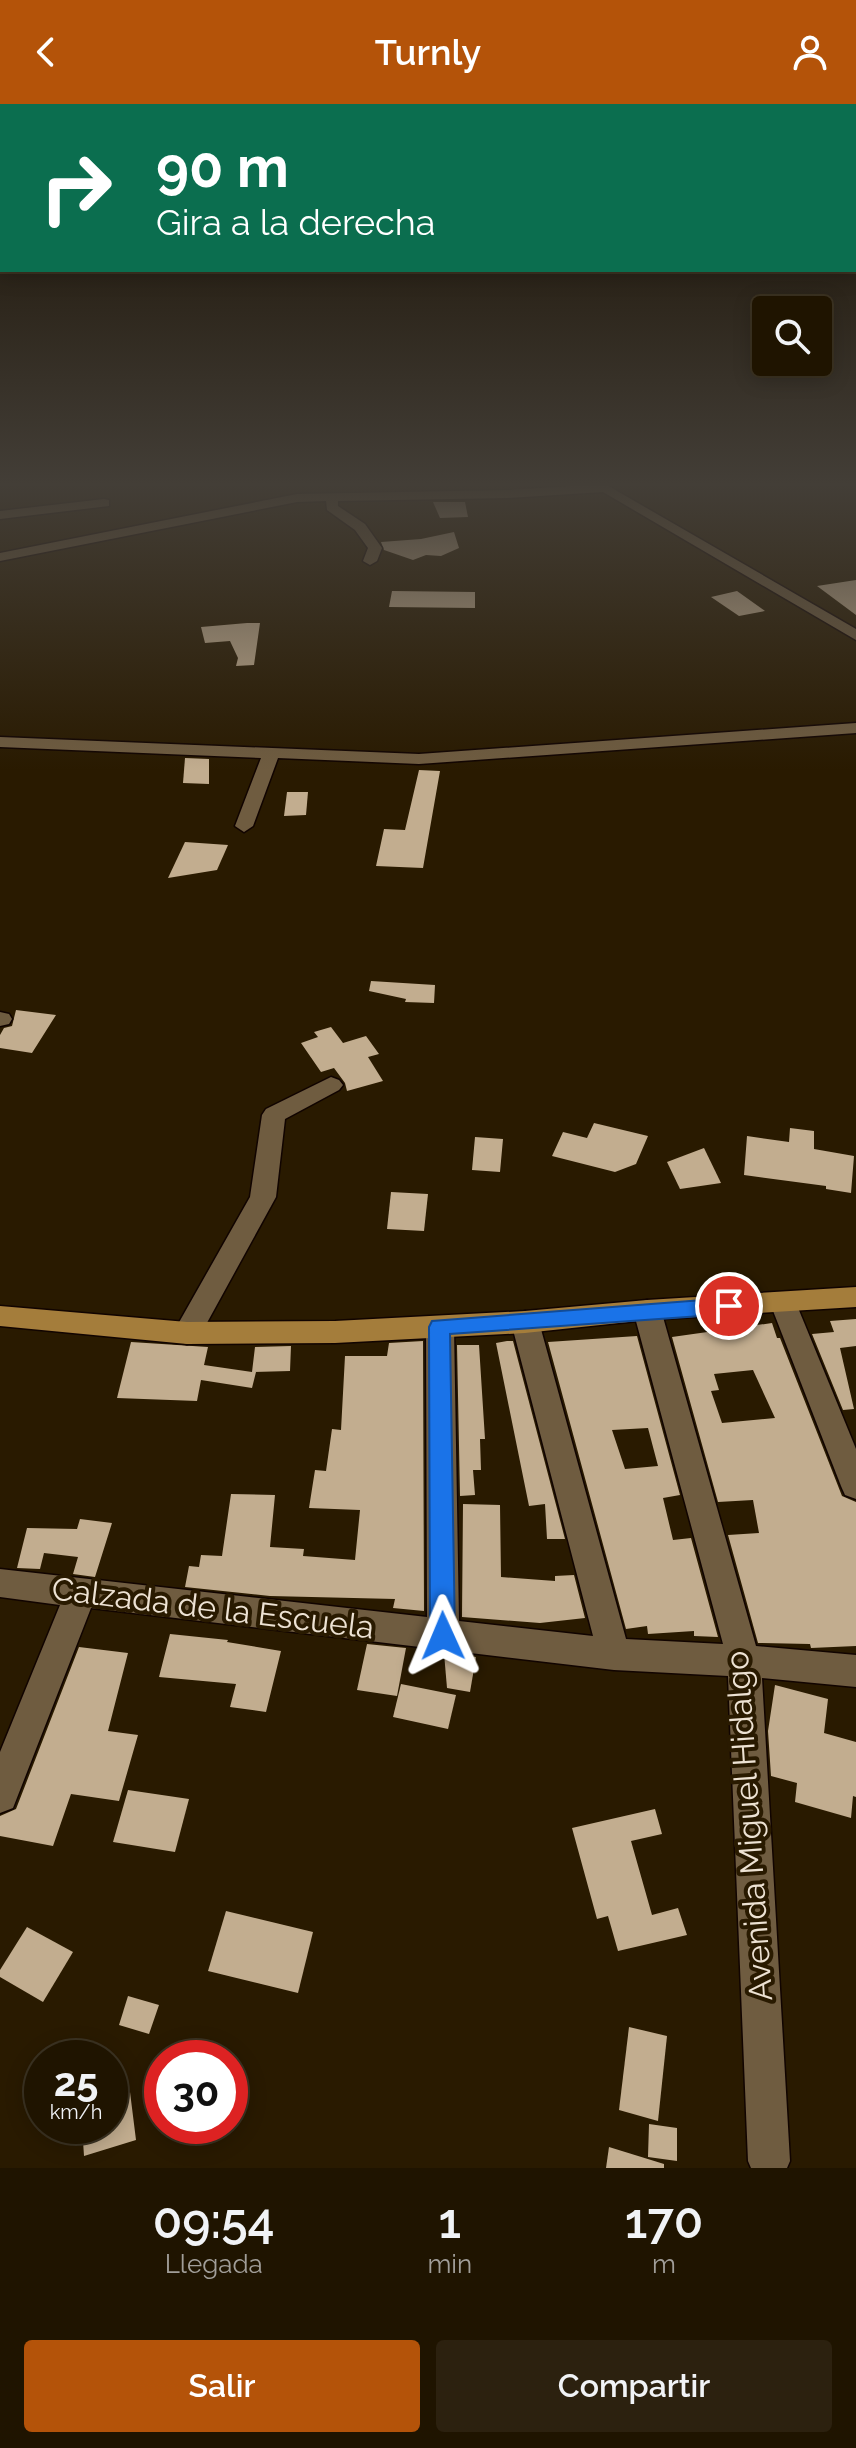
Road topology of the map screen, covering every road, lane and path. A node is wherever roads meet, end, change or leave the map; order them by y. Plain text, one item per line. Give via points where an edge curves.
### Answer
1 (759, 578) edge
2 (856, 635) edge
3 (856, 728) edge
4 (0, 742) edge
5 (272, 752) junction
6 (244, 826) dead end
7 (331, 1085) dead end
8 (856, 1297) edge
9 (783, 1303) junction
10 (647, 1310) junction
11 (0, 1316) edge
12 (525, 1322) junction
13 (440, 1327) junction
14 (187, 1333) junction
15 (856, 1486) edge
16 (0, 1583) edge
17 (82, 1591) junction
18 (443, 1636) junction
19 (614, 1654) junction
20 (744, 1661) junction
21 (856, 1671) edge
22 (0, 1795) edge
23 (769, 2161) dead end

1 - 2 street
3 - 5 street via 434,759
4 - 5 street
5 - 6 street
7 - 14 street via 274,1115 263,1197
8 - 9 main road
9 - 10 main road
9 - 15 street
10 - 12 main road
10 - 20 street, Avenida Miguel Hidalgo
11 - 14 main road
12 - 13 main road
12 - 19 street
13 - 14 main road
13 - 18 street
16 - 17 street, Calzada de la Escuela
17 - 18 street, Calzada de la Escuela
17 - 22 street
18 - 19 street, Calzada de la Escuela
19 - 20 street, Calzada de la Escuela
20 - 21 street, Calzada de la Escuela
20 - 23 street, Avenida Miguel Hidalgo

